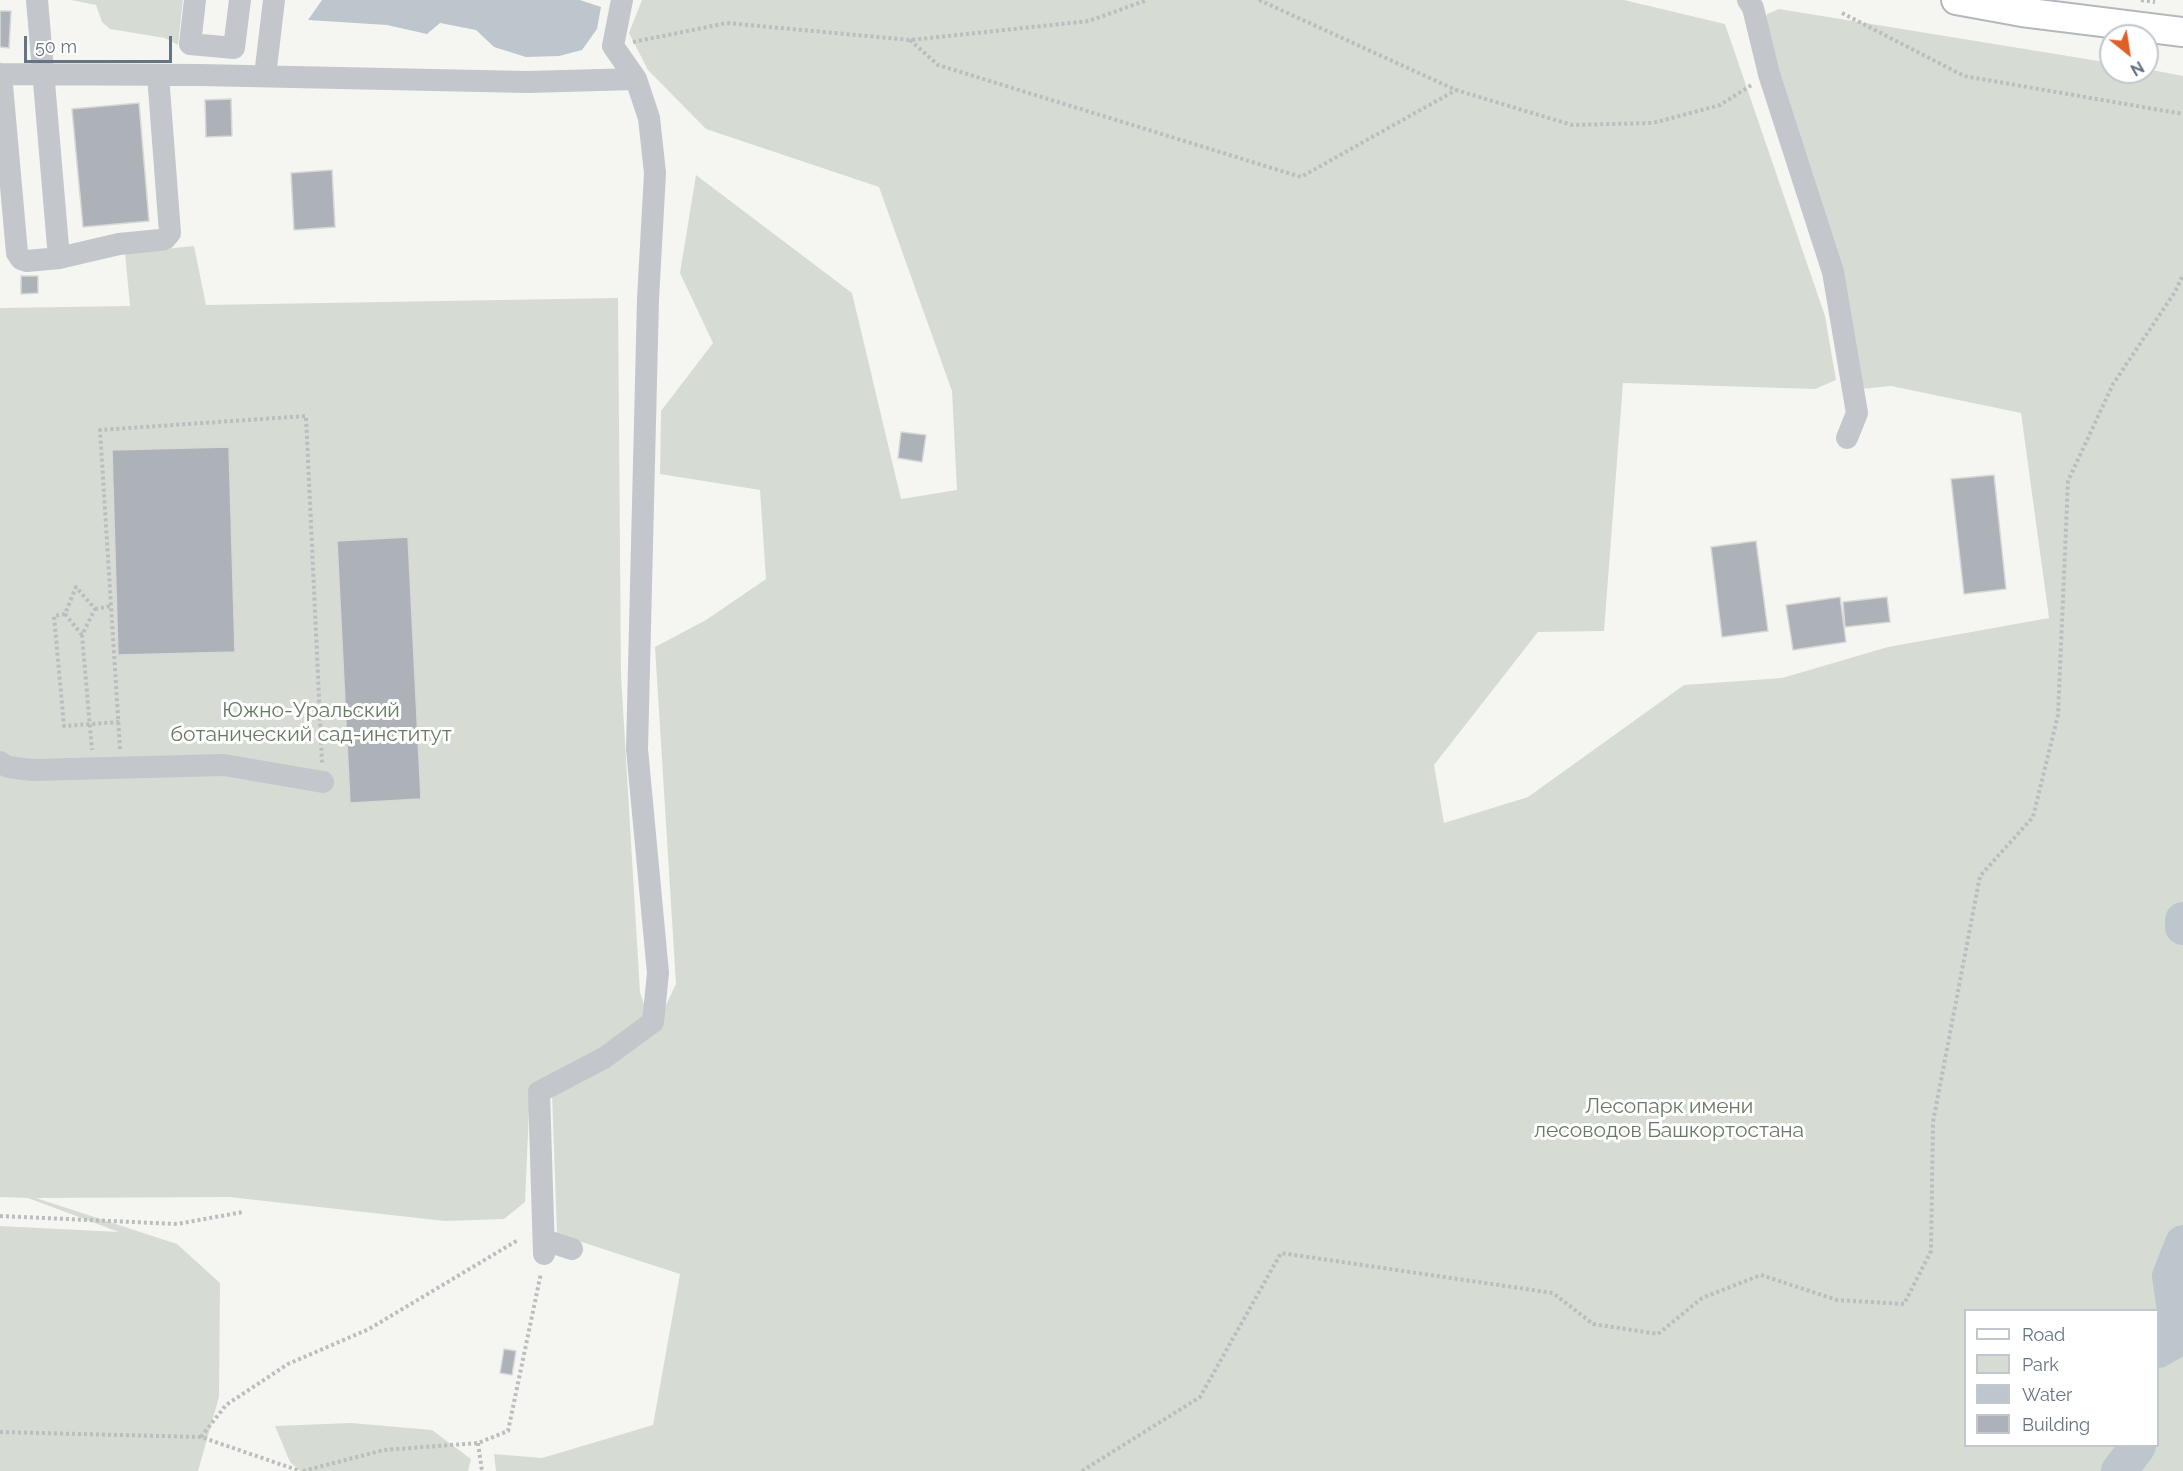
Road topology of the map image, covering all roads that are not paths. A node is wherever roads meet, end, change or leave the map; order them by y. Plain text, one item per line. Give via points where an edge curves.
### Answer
1 (37, 0) edge
2 (195, 0) edge
3 (240, 0) edge
4 (274, 0) edge
5 (622, 0) edge
6 (1748, 0) edge
7 (1956, 0) edge
8 (2183, 32) edge
9 (0, 75) edge
10 (158, 75) junction
11 (43, 76) junction
12 (265, 76) junction
13 (636, 79) junction
14 (59, 258) junction
15 (1848, 438) dead end
16 (0, 762) edge
17 (322, 782) road end
18 (572, 1249) dead end

1 - 11 street
2 - 3 street via 190,44 234,48
4 - 12 street
5 - 13 street via 613,46
6 - 15 street via 1833,272 1857,413
7 - 8 main road
9 - 11 street
9 - 14 street via 17,253 27,261
10 - 11 street
10 - 12 street
10 - 14 street via 170,233 160,240 119,244
11 - 14 street
12 - 13 street via 527,82
13 - 18 street via 649,118 655,174 648,298 637,749 658,973 653,1022 604,1058 539,1092 544,1247
16 - 17 street via 33,770 224,765

